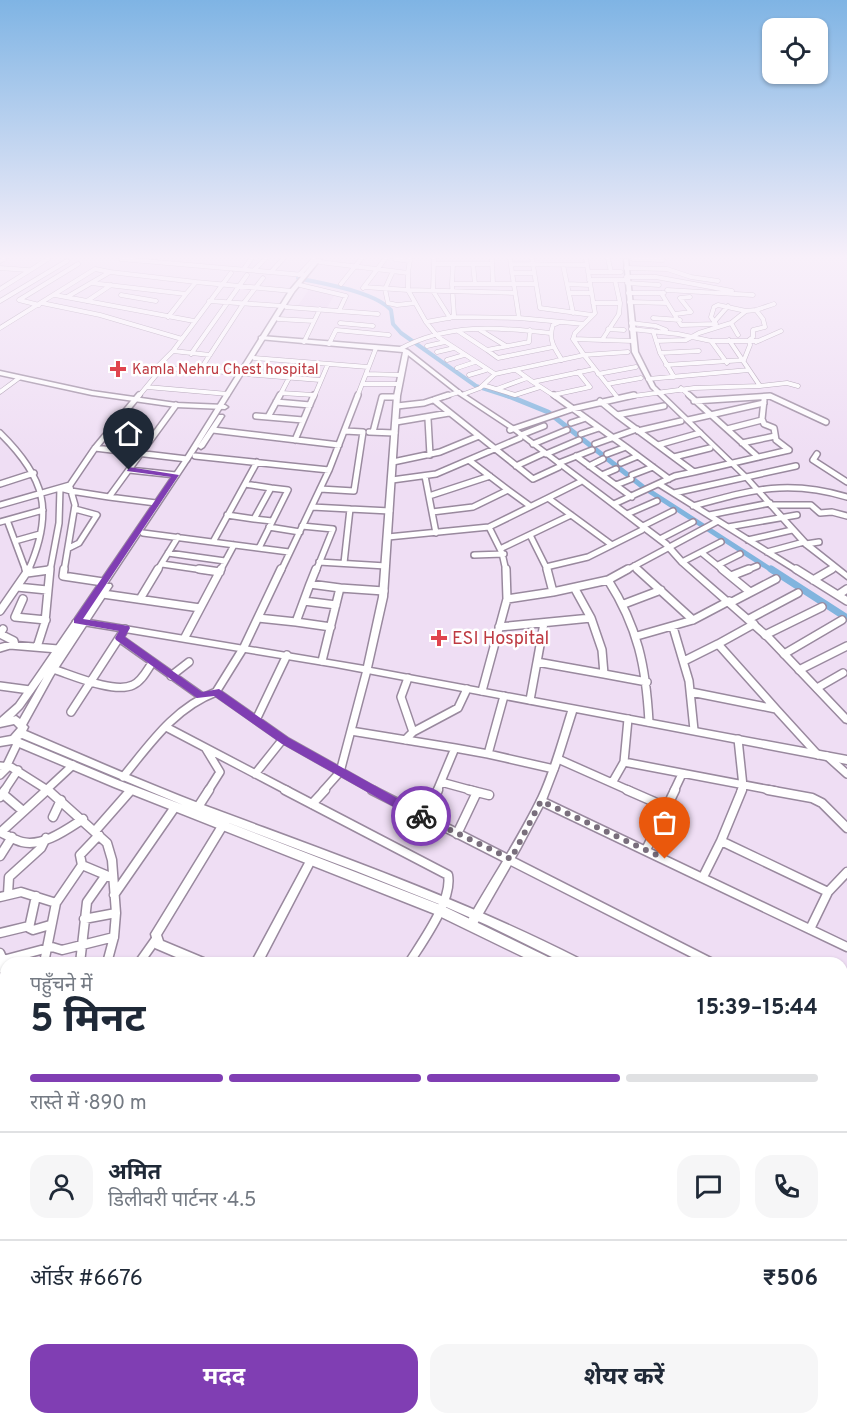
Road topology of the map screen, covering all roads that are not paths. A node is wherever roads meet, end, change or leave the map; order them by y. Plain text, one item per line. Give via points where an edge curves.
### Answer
1 (136, 326) edge
2 (191, 326) edge
3 (211, 326) edge
4 (229, 326) edge
5 (271, 326) edge
6 (272, 326) edge
7 (312, 326) edge
8 (338, 326) edge
9 (369, 326) edge
10 (373, 326) joint
11 (429, 326) edge
12 (553, 326) edge
13 (582, 326) edge
14 (610, 326) edge
15 (631, 326) junction
16 (642, 326) edge
17 (654, 326) edge
18 (722, 326) edge
19 (732, 326) edge
20 (765, 326) edge
21 (608, 328) junction
22 (336, 330) junction
23 (479, 330) junction
24 (530, 330) junction
25 (624, 330) dead end
26 (458, 331) junction
27 (653, 331) junction
28 (781, 331) dead end
29 (668, 332) junction
30 (370, 333) junction
31 (550, 333) junction
32 (436, 334) junction
33 (389, 335) dead end
34 (738, 335) dead end
35 (263, 338) junction
36 (690, 338) junction
37 (182, 339) junction
38 (573, 339) junction
39 (602, 340) junction
40 (729, 340) junction
41 (630, 341) junction
42 (656, 341) junction
43 (711, 341) junction
44 (304, 342) junction
45 (445, 342) junction
46 (749, 343) junction
47 (328, 344) junction
48 (427, 346) dead end
49 (506, 346) junction
50 (553, 347) junction
51 (376, 348) junction
52 (454, 348) junction
53 (403, 350) junction
54 (487, 350) junction
55 (172, 351) junction
56 (699, 351) junction
57 (437, 352) dead end
58 (628, 352) dead end
59 (660, 353) junction
60 (191, 354) junction
61 (210, 355) junction
62 (464, 355) junction
63 (584, 355) junction
64 (254, 358) junction
65 (447, 360) dead end
66 (562, 360) junction
67 (744, 360) junction
68 (725, 361) junction
69 (475, 362) junction
70 (706, 362) junction
71 (328, 364) junction
72 (666, 365) junction
73 (636, 366) dead end
74 (162, 368) junction
75 (457, 368) dead end
76 (594, 369) junction
77 (200, 370) junction
78 (486, 370) junction
79 (516, 370) junction
80 (749, 370) junction
81 (367, 371) junction
82 (578, 372) junction
83 (734, 372) junction
84 (0, 374) edge
85 (243, 374) junction
86 (495, 374) junction
87 (598, 374) junction
88 (400, 375) junction
89 (470, 375) dead end
90 (674, 377) junction
91 (18, 378) junction
92 (289, 378) junction
93 (527, 378) junction
94 (645, 379) junction
95 (320, 380) junction
96 (533, 381) junction
97 (363, 384) junction
98 (399, 384) junction
99 (607, 384) junction
100 (482, 386) junction
101 (760, 386) junction
102 (798, 386) dead end
103 (147, 387) junction
104 (540, 387) junction
105 (681, 388) junction
106 (497, 389) junction
107 (0, 392) edge
108 (654, 392) junction
109 (281, 393) junction
110 (462, 393) junction
111 (228, 394) junction
112 (314, 395) junction
113 (553, 395) junction
114 (764, 396) junction
115 (397, 397) junction
116 (617, 398) junction
117 (135, 399) junction
118 (434, 400) junction
119 (694, 400) junction
120 (600, 401) junction
121 (276, 402) junction
122 (764, 403) junction
123 (176, 405) junction
124 (310, 405) junction
125 (397, 406) junction
126 (664, 406) dead end
127 (222, 407) junction
128 (573, 408) junction
129 (449, 413) junction
130 (617, 415) junction
131 (710, 415) junction
132 (256, 416) dead end
133 (268, 417) junction
134 (428, 418) junction
135 (586, 418) junction
136 (303, 420) junction
137 (762, 420) junction
138 (684, 421) junction
139 (396, 422) junction
140 (826, 422) dead end
141 (572, 423) dead end
142 (544, 426) dead end
143 (599, 428) junction
144 (727, 429) junction
145 (213, 430) junction
146 (512, 430) junction
147 (567, 430) dead end
148 (638, 430) junction
149 (345, 431) junction
150 (363, 432) junction
151 (373, 432) junction
152 (395, 432) junction
153 (0, 433) edge
154 (700, 433) junction
155 (479, 436) junction
156 (521, 436) junction
157 (775, 436) junction
158 (612, 437) junction
159 (295, 440) junction
160 (742, 443) junction
161 (533, 444) junction
162 (595, 444) dead end
163 (339, 445) junction
164 (658, 445) junction
165 (626, 447) junction
166 (95, 448) junction
167 (710, 448) dead end
168 (496, 449) junction
169 (592, 450) dead end
170 (141, 453) junction
171 (544, 454) junction
172 (607, 454) dead end
173 (817, 454) dead end
174 (430, 455) junction
175 (195, 456) junction
176 (576, 456) junction
177 (638, 456) junction
178 (674, 457) junction
179 (758, 457) junction
180 (187, 459) junction
181 (603, 459) dead end
182 (470, 461) junction
183 (257, 462) junction
184 (393, 462) junction
185 (621, 463) dead end
186 (732, 463) junction
187 (559, 465) junction
188 (516, 466) junction
189 (589, 466) junction
190 (796, 466) dead end
191 (653, 467) junction
192 (616, 469) dead end
193 (129, 470) junction
194 (329, 470) junction
195 (694, 472) junction
196 (34, 473) junction
197 (176, 475) junction
198 (602, 475) junction
199 (425, 476) junction
200 (490, 476) junction
201 (745, 476) junction
202 (669, 479) junction
203 (392, 480) junction
204 (580, 482) junction
205 (847, 482) edge
206 (0, 484) edge
207 (245, 484) junction
208 (659, 484) junction
209 (616, 485) junction
210 (59, 488) junction
211 (71, 488) junction
212 (271, 488) junction
213 (320, 489) junction
214 (757, 489) junction
215 (508, 490) junction
216 (44, 492) junction
217 (674, 493) junction
218 (429, 496) junction
219 (847, 496) edge
220 (109, 497) junction
221 (632, 497) junction
222 (548, 498) junction
223 (657, 501) dead end
224 (156, 502) junction
225 (614, 504) junction
226 (770, 504) junction
227 (0, 505) edge
228 (530, 506) junction
229 (693, 506) junction
230 (312, 507) junction
231 (75, 508) junction
232 (350, 509) junction
233 (43, 510) junction
234 (390, 511) junction
235 (674, 511) dead end
236 (432, 512) junction
237 (627, 514) junction
238 (227, 515) junction
239 (571, 515) junction
240 (709, 515) junction
241 (797, 515) dead end
242 (780, 516) junction
243 (847, 516) edge
244 (254, 519) junction
245 (3, 521) edge
246 (718, 521) junction
247 (693, 522) dead end
248 (271, 524) junction
249 (489, 526) junction
250 (728, 527) junction
251 (643, 528) junction
252 (301, 529) junction
253 (333, 529) junction
254 (348, 530) junction
255 (792, 530) junction
256 (143, 533) junction
257 (436, 533) junction
258 (40, 534) junction
259 (530, 535) junction
260 (178, 537) junction
261 (388, 537) junction
262 (660, 539) junction
263 (748, 540) junction
264 (15, 541) junction
265 (213, 542) junction
266 (721, 542) dead end
267 (819, 542) dead end
268 (805, 543) junction
269 (234, 545) junction
270 (612, 545) junction
271 (69, 548) junction
272 (259, 548) junction
273 (668, 548) junction
274 (503, 551) junction
275 (289, 552) junction
276 (767, 552) junction
277 (168, 553) junction
278 (702, 553) junction
279 (740, 554) dead end
280 (474, 555) dead end
281 (225, 561) junction
282 (682, 561) junction
283 (319, 562) junction
284 (344, 563) junction
285 (162, 564) junction
286 (718, 565) junction
287 (386, 566) junction
288 (634, 566) junction
289 (757, 566) dead end
290 (546, 567) junction
291 (834, 568) junction
292 (49, 570) junction
293 (220, 572) junction
294 (27, 573) junction
295 (731, 576) junction
296 (847, 577) edge
297 (776, 579) dead end
298 (608, 580) junction
299 (813, 580) junction
300 (103, 582) junction
301 (310, 584) junction
302 (17, 588) junction
303 (340, 588) junction
304 (575, 589) junction
305 (47, 590) junction
306 (661, 590) junction
307 (847, 590) edge
308 (384, 591) junction
309 (553, 592) junction
310 (750, 592) junction
311 (103, 594) junction
312 (798, 594) dead end
313 (838, 596) junction
314 (23, 599) dead end
315 (140, 599) junction
316 (507, 599) junction
317 (304, 601) junction
318 (847, 601) edge
319 (730, 602) junction
320 (624, 604) junction
321 (336, 605) junction
322 (822, 607) dead end
323 (200, 608) junction
324 (0, 609) edge
325 (258, 618) junction
326 (591, 618) junction
327 (46, 620) junction
328 (693, 620) junction
329 (842, 620) dead end
330 (81, 622) junction
331 (296, 622) junction
332 (751, 622) junction
333 (544, 623) junction
334 (331, 627) junction
335 (499, 627) junction
336 (673, 627) junction
337 (125, 628) junction
338 (3, 629) dead end
339 (765, 635) junction
340 (637, 636) junction
341 (185, 637) junction
342 (119, 638) junction
343 (718, 644) junction
344 (15, 645) junction
345 (847, 646) edge
346 (37, 647) junction
347 (244, 647) junction
348 (0, 648) edge
349 (58, 649) junction
350 (784, 654) junction
351 (288, 655) junction
352 (322, 661) junction
353 (684, 661) junction
354 (189, 662) dead end
355 (537, 662) junction
356 (152, 663) junction
357 (53, 669) junction
358 (368, 670) junction
359 (799, 670) junction
360 (843, 673) dead end
361 (604, 674) junction
362 (171, 676) junction
363 (408, 678) junction
364 (91, 681) junction
365 (647, 682) junction
366 (0, 686) edge
367 (468, 688) junction
368 (817, 688) junction
369 (30, 690) junction
370 (482, 691) junction
371 (216, 692) junction
372 (691, 692) junction
373 (201, 696) junction
374 (504, 696) junction
375 (530, 700) junction
376 (573, 708) junction
377 (776, 709) junction
378 (71, 712) dead end
379 (628, 718) junction
380 (256, 720) junction
381 (847, 720) edge
382 (649, 722) junction
383 (0, 723) edge
384 (166, 727) junction
385 (694, 730) junction
386 (351, 731) junction
387 (413, 732) junction
388 (11, 738) edge
389 (283, 739) junction
390 (738, 739) junction
391 (405, 740) junction
392 (205, 747) junction
393 (455, 748) junction
394 (488, 754) junction
395 (818, 754) junction
396 (827, 756) junction
397 (558, 759) junction
398 (847, 760) edge
399 (624, 762) junction
400 (72, 765) junction
401 (5, 766) edge
402 (18, 770) junction
403 (554, 770) junction
404 (340, 772) junction
405 (255, 774) junction
406 (682, 774) junction
407 (847, 774) edge
408 (0, 775) edge
409 (123, 777) junction
410 (441, 782) junction
411 (612, 783) junction
412 (743, 786) junction
413 (47, 789) junction
414 (131, 790) junction
415 (477, 792) junction
416 (1, 795) edge
417 (489, 795) dead end
418 (61, 800) junction
419 (541, 801) junction
420 (312, 804) junction
421 (175, 807) junction
422 (198, 807) junction
423 (666, 807) junction
424 (23, 811) junction
425 (53, 817) dead end
426 (83, 819) junction
427 (426, 819) junction
428 (225, 822) junction
429 (847, 828) edge
430 (1, 832) edge
431 (97, 833) junction
432 (458, 834) junction
433 (12, 837) junction
434 (46, 838) junction
435 (721, 841) junction
436 (646, 850) junction
437 (0, 856) edge
438 (511, 859) junction
439 (311, 860) junction
440 (82, 865) junction
441 (847, 872) edge
442 (109, 876) junction
443 (703, 877) junction
444 (828, 892) junction
445 (114, 895) junction
446 (4, 896) edge
447 (36, 896) junction
448 (56, 903) junction
449 (441, 906) junction
450 (116, 913) junction
451 (84, 919) junction
452 (474, 920) junction
453 (50, 925) junction
454 (29, 926) junction
455 (810, 929) junction
456 (0, 933) edge
457 (114, 937) junction
458 (156, 939) junction
459 (81, 945) junction
460 (847, 947) edge
461 (46, 949) junction
462 (13, 957) edge
463 (45, 957) edge
464 (80, 957) edge
465 (111, 957) edge
466 (143, 957) edge
467 (188, 957) edge
468 (259, 957) edge
469 (413, 957) edge
470 (534, 957) edge
471 (564, 957) edge
472 (700, 957) edge

1 - 37 street
2 - 37 street
3 - 60 street
4 - 61 street
5 - 35 main road
6 - 35 main road
7 - 44 street
8 - 22 street
9 - 10 street
10 - 30 street
11 - 32 street
12 - 31 street
13 - 38 street
14 - 21 street
15 - 16 street
15 - 27 street
15 - 41 street
17 - 29 street
18 - 36 street
19 - 34 street
20 - 46 street via 753,330
21 - 25 street
21 - 39 street
22 - 30 street
22 - 47 street
23 - 24 street
23 - 26 street
23 - 49 street
24 - 31 street
24 - 49 street via 529,342
26 - 32 street
26 - 54 street
27 - 29 street
27 - 42 street
28 - 46 street
29 - 36 street
30 - 33 street
31 - 50 street
32 - 45 street
32 - 53 street via 416,339
35 - 44 street
35 - 64 main road
35 - 85 main road
36 - 42 street
36 - 43 street
36 - 56 street
37 - 55 street
38 - 39 street
38 - 63 street
39 - 41 street
40 - 43 street
40 - 46 street
40 - 67 street
41 - 94 street
42 - 59 street
43 - 68 street
44 - 47 street
45 - 48 street
45 - 52 street
46 - 67 street
47 - 51 street
49 - 54 street
50 - 54 street via 498,358
50 - 66 street
51 - 53 street
51 - 81 street
52 - 57 street
52 - 62 street
53 - 88 street
53 - 110 street
55 - 60 street
55 - 74 street via 159,365
56 - 59 street
56 - 70 street
58 - 63 street
59 - 72 street
60 - 61 street
61 - 77 street
62 - 65 street
62 - 69 street
63 - 66 street
63 - 76 street
64 - 71 street
64 - 85 main road
66 - 79 street
67 - 68 street
67 - 80 street
68 - 70 street
68 - 83 street
69 - 75 street
69 - 78 street
70 - 72 street
71 - 81 street
71 - 95 street
72 - 90 street
73 - 87 street
74 - 77 street
74 - 103 street
76 - 82 street
76 - 87 street
77 - 85 street
78 - 86 street
78 - 89 street
79 - 86 street
79 - 93 street
80 - 83 street
80 - 101 street
81 - 88 street
81 - 97 street
82 - 96 street
82 - 113 street via 590,387
83 - 90 street
84 - 91 street
85 - 92 street
85 - 111 main road
85 - 127 main road
86 - 100 street
87 - 99 street
88 - 98 street
90 - 94 street
91 - 107 street
91 - 117 street via 66,390
92 - 95 street
92 - 109 street
93 - 96 street
93 - 106 street
94 - 99 street
94 - 108 street
95 - 112 street
96 - 104 street
97 - 98 street
97 - 149 street
98 - 115 street
99 - 116 street
100 - 106 street
100 - 110 street
101 - 102 street
101 - 105 street
103 - 111 street
103 - 117 street
104 - 106 street via 515,395
104 - 113 street
105 - 108 street
105 - 119 street
108 - 116 street
108 - 138 street
109 - 112 street
109 - 121 street
110 - 118 street
110 - 146 street
111 - 127 main road
112 - 124 street
113 - 128 street
114 - 119 street
114 - 122 street
114 - 140 street via 777,398
115 - 125 street
115 - 151 street via 382,397
116 - 120 street
117 - 123 street
117 - 166 street
118 - 125 street
118 - 129 street
119 - 131 street
120 - 128 street
120 - 130 street
121 - 124 street
121 - 133 street
122 - 131 street
122 - 137 street
123 - 127 street
123 - 170 street
124 - 136 street
125 - 139 street
126 - 130 street
127 - 145 main road
127 - 180 main road
128 - 135 street
128 - 146 street
129 - 134 street
129 - 155 street
130 - 148 street
131 - 138 street
131 - 144 street
132 - 133 street
133 - 136 street
134 - 139 street
134 - 174 street
135 - 141 street
135 - 143 street
136 - 159 street
137 - 144 street
137 - 157 street via 774,428
138 - 148 street
138 - 154 street
139 - 152 street
142 - 156 street
143 - 158 street
143 - 171 street
144 - 160 street
145 - 159 street
145 - 175 main road
146 - 156 street
147 - 161 street
148 - 158 street
148 - 164 street
149 - 150 street
149 - 163 street
150 - 151 street
150 - 213 street via 354,490
151 - 152 street
152 - 184 street
153 - 196 street
154 - 164 street
154 - 186 street
155 - 168 street
155 - 174 street
156 - 161 street
156 - 168 street
156 - 171 street
157 - 160 street
157 - 179 street via 789,450
158 - 162 street
158 - 165 street
159 - 163 street
160 - 179 street
161 - 171 street
163 - 194 street
164 - 178 street
165 - 172 street
165 - 177 street
166 - 170 street
166 - 211 street
167 - 178 street
168 - 182 street
168 - 188 street
169 - 176 street
170 - 180 street
170 - 193 street
171 - 187 street
171 - 188 street
173 - 205 street via 813,460
174 - 184 street
175 - 183 street
175 - 256 main road
176 - 187 street
176 - 189 street
177 - 185 street
177 - 191 street
178 - 195 street
179 - 186 street
180 - 197 main road
181 - 189 street
182 - 199 street
182 - 200 street
183 - 194 street
183 - 207 street
184 - 203 street
186 - 195 street
186 - 201 street
187 - 188 street via 533,479
187 - 204 street
187 - 225 street
189 - 198 street
190 - 201 street
191 - 202 street
191 - 209 street
192 - 198 street
193 - 197 street
193 - 220 street
194 - 213 street
195 - 202 street
196 - 206 street
196 - 216 street
197 - 224 main road
198 - 209 street
199 - 203 street
199 - 218 street
200 - 215 street
200 - 218 street
201 - 214 street
201 - 217 street
202 - 208 street
203 - 234 street
204 - 222 street
204 - 251 street
207 - 212 street
207 - 238 street
208 - 217 street
208 - 221 street
209 - 221 street
210 - 211 street
210 - 216 street
210 - 292 street via 61,519
211 - 220 street
211 - 231 street
212 - 244 street
212 - 248 street via 288,490
213 - 230 street
214 - 219 street via 796,484
214 - 226 street
214 - 229 street
215 - 228 street
215 - 236 street via 473,507
216 - 227 street
216 - 233 street
217 - 229 street
218 - 236 street
220 - 224 street
221 - 225 street
222 - 228 street
222 - 239 street
223 - 237 street
224 - 300 main road
225 - 237 street
226 - 240 street
226 - 242 street
226 - 243 street via 811,505 820,513
228 - 249 street
229 - 240 street
230 - 232 street
230 - 252 street
231 - 271 street
231 - 271 street via 97,515 79,543
232 - 234 street
232 - 254 street
233 - 245 street
233 - 258 street
234 - 261 street
235 - 251 street
236 - 257 street
237 - 251 street
238 - 244 street
238 - 265 street
239 - 259 street
239 - 270 street
240 - 246 street
241 - 242 street
242 - 250 street
242 - 255 street
244 - 248 street
245 - 264 street
246 - 250 street
246 - 273 street
247 - 262 street
248 - 252 street
248 - 272 street
249 - 257 street
249 - 274 street
250 - 263 street
251 - 262 street
251 - 270 street
251 - 273 street
252 - 253 street
252 - 275 street
253 - 254 street
253 - 283 street
254 - 284 street
255 - 263 street
255 - 268 street
256 - 260 street
256 - 311 main road
257 - 261 street
258 - 264 street
258 - 294 street
259 - 274 street
259 - 290 street
260 - 265 street
260 - 277 street
261 - 287 street
262 - 273 street
263 - 276 street
264 - 294 street
265 - 269 street
266 - 278 street
267 - 268 street
268 - 276 street
268 - 291 street
269 - 272 street
269 - 281 street
270 - 290 street via 588,558
271 - 300 street via 63,576
272 - 275 street
273 - 282 street
273 - 288 street
274 - 280 street
274 - 316 street
275 - 325 street
276 - 299 street
277 - 281 street
277 - 285 street
278 - 282 street
278 - 286 street
279 - 286 street
281 - 293 street
282 - 319 street
283 - 284 street
283 - 301 street
284 - 287 street
285 - 293 street
285 - 315 street
286 - 295 street
287 - 308 street
288 - 298 street
288 - 306 street
289 - 295 street
290 - 309 street
291 - 296 street
291 - 299 street
292 - 294 street
292 - 305 street
293 - 323 street
294 - 302 street
295 - 310 street
297 - 310 street
298 - 304 street
298 - 320 street
299 - 313 street
300 - 330 main road
301 - 303 street
301 - 317 street
302 - 305 street
302 - 324 street
303 - 308 street
303 - 321 street
304 - 309 street
304 - 326 street
305 - 327 street
306 - 320 street
306 - 328 street
307 - 313 street
308 - 358 street
309 - 316 street
310 - 319 street
311 - 315 street
311 - 330 main road
312 - 332 street
313 - 318 street
314 - 327 street via 15,617
315 - 323 street
316 - 335 street
317 - 321 street
317 - 331 street
319 - 328 street
319 - 332 street
320 - 340 street
321 - 334 street
322 - 339 street
323 - 341 street
325 - 331 street
325 - 347 street
326 - 333 street
326 - 361 street via 602,650
327 - 346 street
328 - 336 street
329 - 350 street
330 - 337 street
330 - 349 main road
330 - 357 main road
331 - 334 street
332 - 339 street
332 - 343 street
333 - 335 street
333 - 355 street
334 - 352 street
335 - 370 street
336 - 340 street
336 - 353 street
337 - 341 street
337 - 342 street
338 - 344 street via 0,634
339 - 350 street
340 - 365 street
341 - 347 street
342 - 356 street
342 - 364 street
343 - 353 street
343 - 377 street
344 - 346 street
344 - 348 street
345 - 359 street
346 - 349 street
347 - 351 street
347 - 371 street
349 - 369 main road
350 - 359 street
351 - 352 street
351 - 380 street
352 - 358 street
353 - 372 street
354 - 362 street
355 - 361 street
355 - 375 street
356 - 362 street
356 - 364 street via 131,687
357 - 364 street
357 - 388 main road
358 - 363 street
358 - 386 street
359 - 368 street
360 - 368 street
361 - 365 street
362 - 373 street
363 - 367 street
363 - 387 street via 401,697 407,725
364 - 378 street
365 - 382 street
366 - 369 street
367 - 370 street
367 - 387 street via 458,708
368 - 381 street
369 - 383 main road
370 - 374 street
371 - 373 street
371 - 380 street
372 - 377 street
372 - 385 street
373 - 384 street
374 - 375 street
374 - 394 street
375 - 376 street
376 - 379 street
376 - 397 street
377 - 395 street
379 - 382 street
379 - 399 street
380 - 389 street
382 - 385 street
383 - 388 main road via 12,719
384 - 392 street
384 - 409 street
385 - 390 street
386 - 391 street
386 - 404 street
387 - 391 street
388 - 400 main road
388 - 401 street
388 - 409 main road
389 - 404 street
389 - 405 street
390 - 395 street
390 - 412 street
391 - 393 street
392 - 405 street
392 - 422 street via 220,772
393 - 394 street
393 - 410 street
394 - 403 street
395 - 396 street
396 - 398 street
396 - 407 street
397 - 403 street
397 - 411 street
399 - 406 street
399 - 411 street
400 - 413 street
400 - 414 main road
401 - 402 street
401 - 408 street
402 - 413 street
402 - 416 street
403 - 419 street
404 - 420 street
404 - 427 street
405 - 420 street
406 - 412 street
406 - 423 street
409 - 422 main road
410 - 415 street
410 - 427 street
411 - 423 street
412 - 429 street via 818,800
412 - 435 street
413 - 418 street
413 - 424 street
414 - 421 main road
414 - 431 street
415 - 417 street
415 - 432 street
416 - 424 street
418 - 425 street
418 - 426 street
419 - 436 street
419 - 438 street
420 - 449 street via 448,875 450,884
421 - 428 main road
421 - 445 street
422 - 428 main road
423 - 436 street
424 - 430 street
426 - 431 street
426 - 434 street
427 - 432 street
428 - 439 main road
428 - 449 main road
428 - 458 street
430 - 433 street
431 - 440 street via 80,855
431 - 442 street via 111,854
432 - 438 street
433 - 434 street via 27,843
433 - 437 street
434 - 446 street via 9,877
435 - 443 street
435 - 444 street
436 - 443 street
438 - 452 street
438 - 472 street
439 - 449 main road
439 - 468 street
440 - 442 street
440 - 448 street
441 - 444 street
442 - 445 street
442 - 451 street via 89,896
443 - 455 street
444 - 455 street
445 - 450 street
446 - 447 street via 21,892
447 - 448 street
447 - 454 street
448 - 453 street
449 - 452 main road
449 - 469 street
450 - 451 street
450 - 457 street
451 - 459 street
452 - 470 main road
452 - 471 main road via 523,936
453 - 454 street via 33,930
453 - 461 street
454 - 456 street
455 - 460 street
457 - 459 street
457 - 465 street
458 - 466 street
458 - 467 street
459 - 461 street
459 - 464 street
461 - 462 street
461 - 463 street

